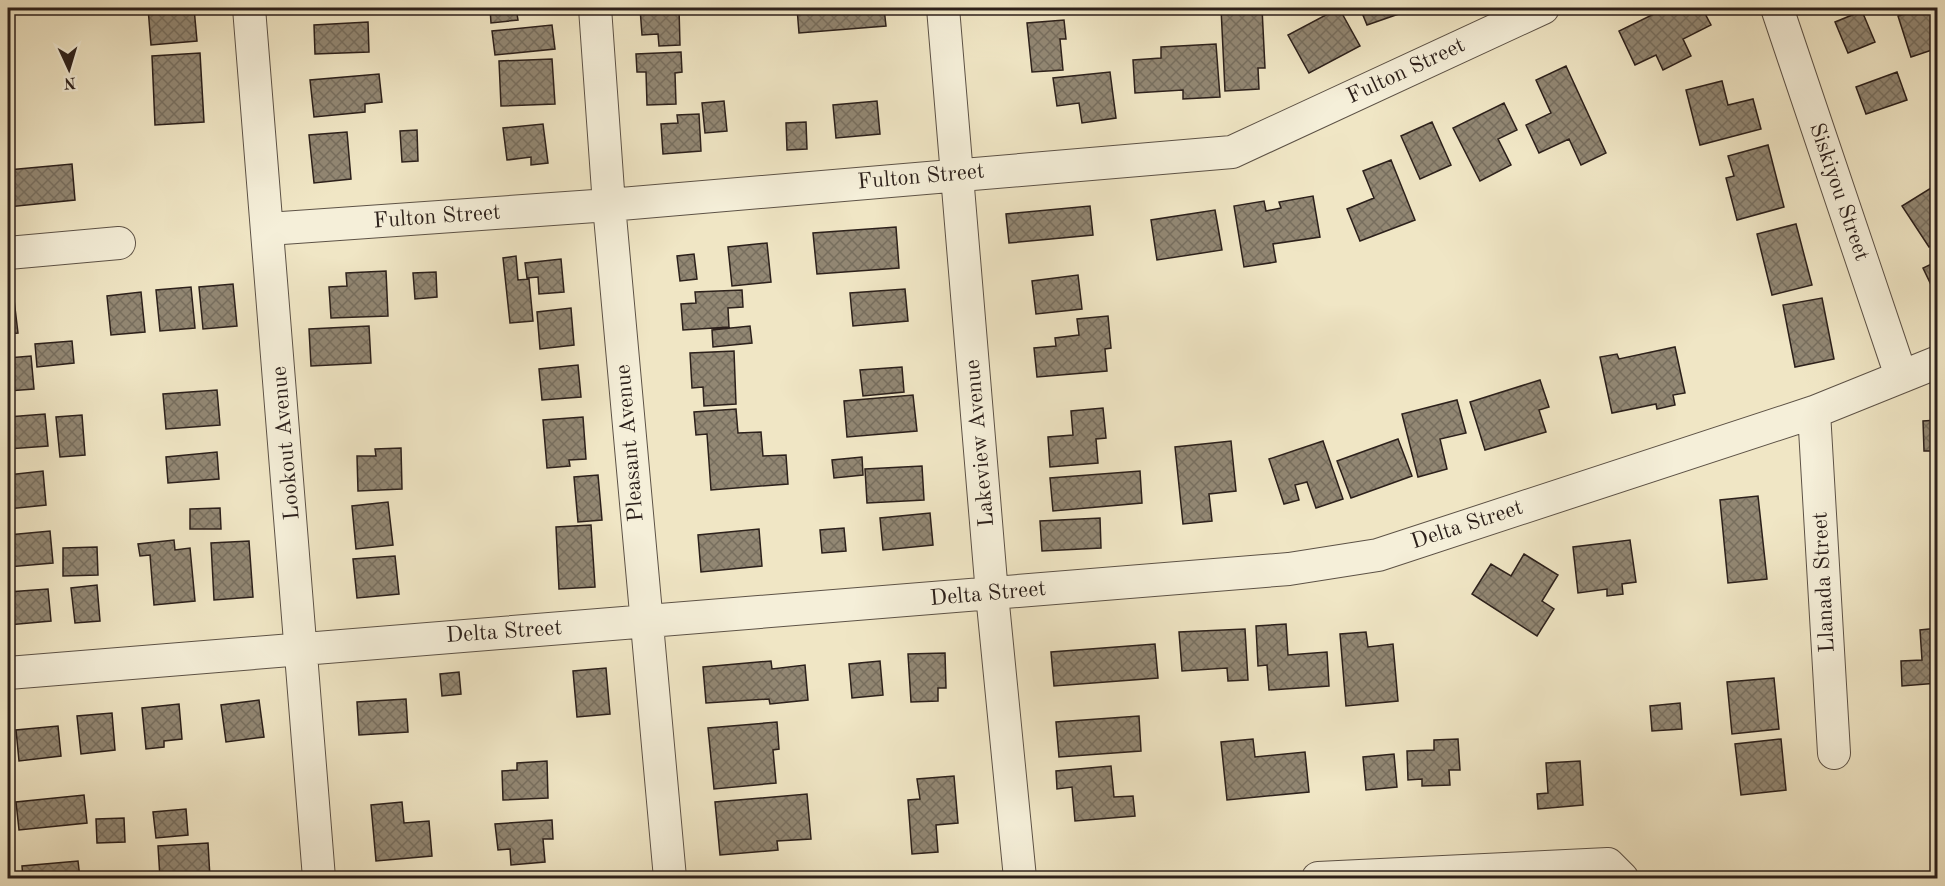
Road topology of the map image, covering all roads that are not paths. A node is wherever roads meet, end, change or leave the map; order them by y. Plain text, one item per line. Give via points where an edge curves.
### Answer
1 (249, 8) edge
2 (596, 8) edge
3 (943, 8) edge
4 (1543, 8) edge
5 (1777, 8) edge
6 (958, 174) junction
7 (609, 205) junction
8 (268, 229) junction
9 (119, 243) dead end
10 (8, 253) edge
11 (1938, 362) edge
12 (1901, 376) junction
13 (1814, 412) junction
14 (992, 594) junction
15 (646, 621) junction
16 (302, 648) junction
17 (8, 674) edge
18 (1834, 753) dead end
19 (319, 879) edge
20 (670, 879) edge
21 (1020, 879) edge
22 (1318, 879) edge
23 (1622, 879) edge

1 - 8 street, Lookout Avenue
2 - 7 street, Pleasant Avenue
3 - 6 street, Lakeview Avenue
4 - 6 street, Fulton Street via 1232,152
5 - 12 street, Siskiyou Street
6 - 7 street, Fulton Street
6 - 14 street, Lakeview Avenue
7 - 8 street, Fulton Street
7 - 15 street, Pleasant Avenue
8 - 16 street, Lookout Avenue
9 - 10 street
11 - 12 street, Delta Street
12 - 13 street, Delta Street
13 - 14 street, Delta Street via 1378,555 1289,568
13 - 18 street, Llanada Street
14 - 15 street, Delta Street
14 - 21 street, Lakeview Avenue
15 - 16 street, Delta Street
15 - 20 street, Pleasant Avenue
16 - 17 street, Delta Street
16 - 19 street, Lookout Avenue
22 - 23 street via 1608,864

